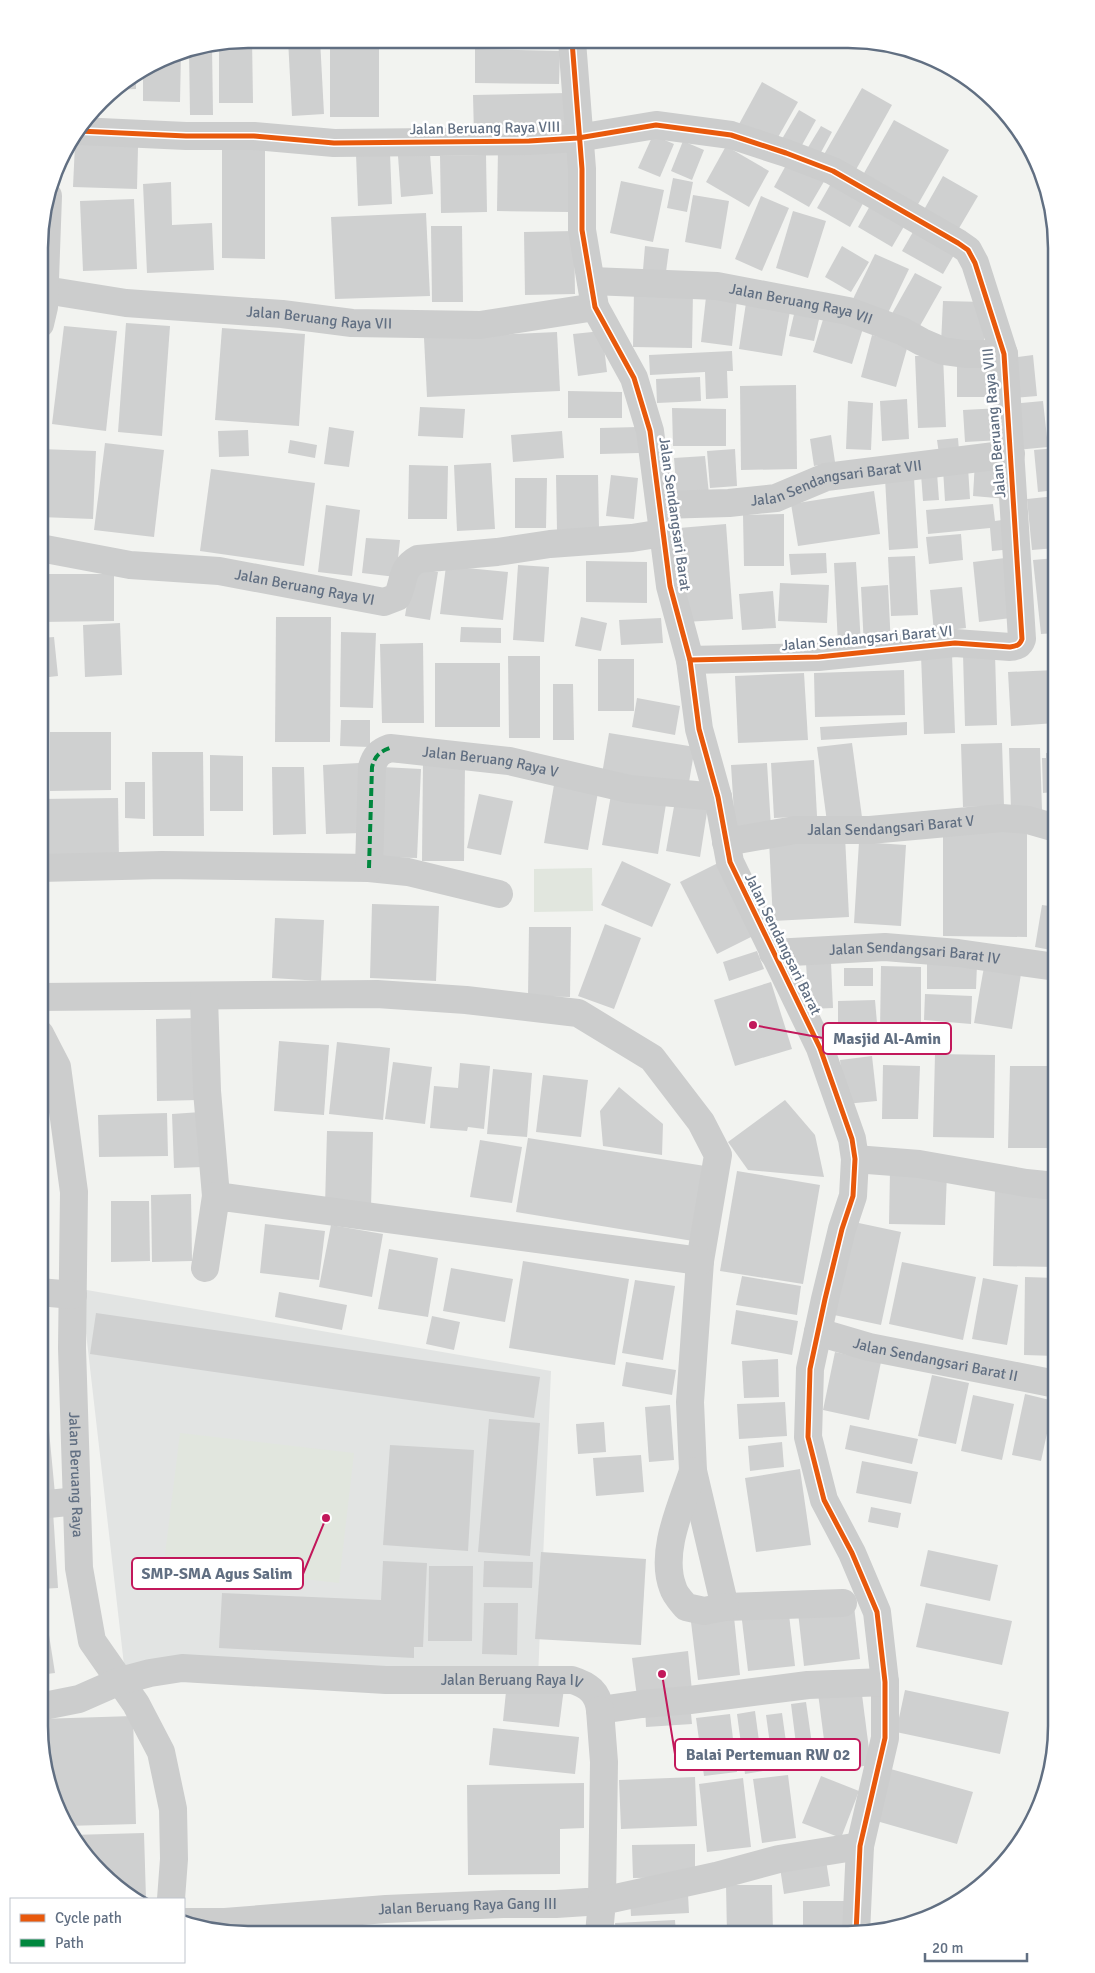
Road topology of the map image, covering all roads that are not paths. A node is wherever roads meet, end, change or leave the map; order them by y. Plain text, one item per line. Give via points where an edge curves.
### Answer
1 (572, 48) edge
2 (85, 131) edge
3 (578, 138) junction
4 (48, 290) edge
5 (593, 294) junction
6 (1004, 354) junction
7 (1011, 454) junction
8 (660, 505) junction
9 (663, 533) junction
10 (48, 550) edge
11 (1016, 646) joint
12 (690, 660) junction
13 (718, 797) junction
14 (1048, 826) edge
15 (726, 842) junction
16 (48, 868) edge
17 (369, 868) junction
18 (499, 894) dead end
19 (773, 953) junction
20 (1048, 966) edge
21 (204, 997) junction
22 (48, 998) edge
23 (48, 1068) edge
24 (855, 1159) junction
25 (1048, 1185) edge
26 (216, 1196) junction
27 (700, 1261) junction
28 (205, 1268) dead end
29 (48, 1293) edge
30 (73, 1295) junction
31 (818, 1332) junction
32 (1048, 1382) edge
33 (693, 1470) junction
34 (77, 1501) junction
35 (48, 1504) edge
36 (843, 1603) dead end
37 (725, 1607) junction
38 (120, 1681) junction
39 (885, 1682) junction
40 (48, 1705) edge
41 (600, 1710) junction
42 (860, 1846) junction
43 (171, 1898) edge
44 (602, 1901) junction
45 (208, 1922) edge
46 (856, 1925) edge
47 (600, 1926) edge

1 - 3 street
2 - 3 street, Jalan Beruang Raya VIII via 254,136 334,143
3 - 5 street, Jalan Sendangsari Barat via 582,169 582,230
3 - 6 street, Jalan Beruang Raya VIII via 656,125 731,135 833,171 968,250 975,262
4 - 5 street, Jalan Beruang Raya VII via 126,303 282,314 352,323 480,325
5 - 6 street, Jalan Beruang Raya VII via 717,286 848,311 944,350 964,354
5 - 8 street, Jalan Sendangsari Barat via 634,378 650,431
6 - 7 street, Jalan Beruang Raya VIII
7 - 8 street, Jalan Sendangsari Barat VII via 826,478 776,498
7 - 11 street, Jalan Beruang Raya VIII via 1022,639
8 - 9 street, Jalan Sendangsari Barat
9 - 10 street, Jalan Beruang Raya VI via 418,559 405,570 397,597 384,602 218,571 130,565
9 - 12 street, Jalan Sendangsari Barat via 670,586
11 - 12 street, Jalan Sendangsari Barat VI via 955,643 818,657
12 - 13 street, Jalan Sendangsari Barat via 699,728
13 - 15 street, Jalan Sendangsari Barat
13 - 17 street, Jalan Beruang Raya V via 629,789 509,761 390,748 374,758 372,767
14 - 15 street, Jalan Sendangsari Barat V via 1002,818 870,830 795,830
15 - 19 street, Jalan Sendangsari Barat via 730,862
16 - 17 street via 162,864
17 - 18 street via 408,872
19 - 20 street, Jalan Sendangsari Barat IV via 884,947
19 - 24 street, Jalan Sendangsari Barat via 820,1048 852,1139
21 - 22 street
21 - 26 street via 207,1091
21 - 27 street via 377,994 578,1013 652,1058 701,1122 718,1155
23 - 30 street, Jalan Beruang Raya via 74,1192
24 - 25 street via 919,1164
24 - 31 street, Jalan Sendangsari Barat via 853,1196
26 - 27 street
26 - 28 street
27 - 33 street via 690,1402
29 - 30 street
30 - 34 street, Jalan Beruang Raya
31 - 32 street, Jalan Sendangsari Barat II via 869,1347
31 - 39 street, Jalan Sendangsari Barat via 810,1369 808,1437 824,1500 852,1552 876,1612
33 - 37 street
33 - 37 street via 674,1526 668,1564 673,1589 686,1608
34 - 35 street
34 - 38 street, Jalan Beruang Raya via 79,1568 92,1641
36 - 37 street
38 - 40 street, Jalan Beruang Raya IV via 78,1699
38 - 41 street, Jalan Beruang Raya IV via 182,1668 386,1680 572,1680 586,1684 594,1693
38 - 43 street, Jalan Beruang Raya via 161,1752 173,1809
39 - 41 street via 808,1685
39 - 42 street, Jalan Sendangsari Barat via 885,1738
41 - 44 street via 604,1762
42 - 44 street, Jalan Beruang Raya Gang III via 779,1859
42 - 46 street, Jalan Sendangsari Barat
44 - 45 street, Jalan Beruang Raya Gang III via 386,1909
44 - 47 street

